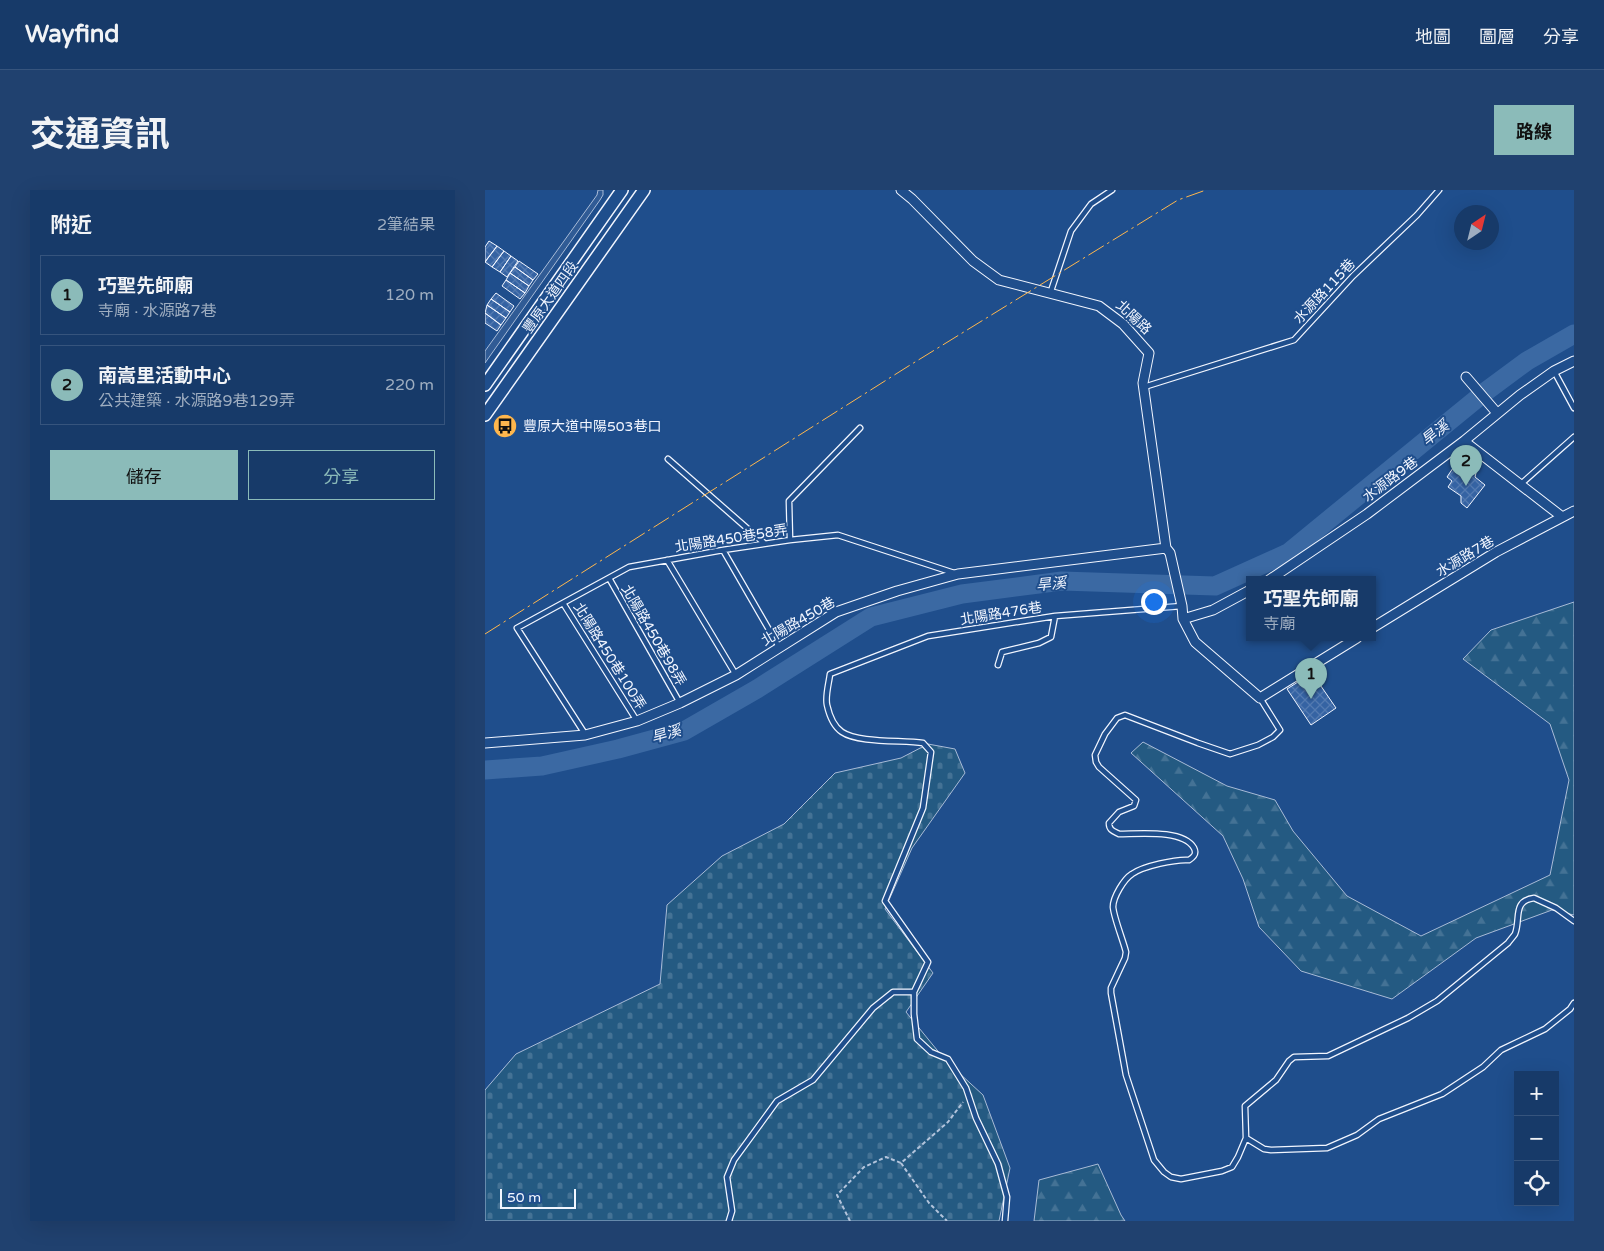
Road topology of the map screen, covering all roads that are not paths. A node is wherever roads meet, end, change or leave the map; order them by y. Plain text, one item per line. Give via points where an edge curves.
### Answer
1 (622, 190) edge
2 (630, 190) edge
3 (901, 190) edge
4 (1112, 190) edge
5 (1439, 190) edge
6 (642, 194) edge
7 (1050, 294) junction
8 (1574, 361) edge
9 (1554, 372) junction
10 (1466, 377) dead end
11 (485, 385) edge
12 (1144, 387) junction
13 (1574, 408) edge
14 (1497, 413) junction
15 (485, 415) edge
16 (860, 428) dead end
17 (1574, 437) edge
18 (1464, 441) junction
19 (668, 459) dead end
20 (1520, 485) junction
21 (1574, 511) edge
22 (1561, 516) junction
23 (790, 540) junction
24 (764, 543) junction
25 (723, 550) junction
26 (1168, 551) junction
27 (667, 560) junction
28 (958, 574) junction
29 (1275, 576) edge
30 (609, 578) junction
31 (1246, 592) edge
32 (563, 603) junction
33 (1182, 606) junction
34 (1055, 616) junction
35 (1183, 619) junction
36 (1376, 626) edge
37 (1352, 641) edge
38 (779, 647) junction
39 (997, 665) dead end
40 (736, 675) junction
41 (1260, 698) junction
42 (680, 703) junction
43 (637, 721) junction
44 (585, 734) junction
45 (485, 743) edge
46 (1574, 921) edge
47 (914, 992) junction
48 (1574, 1003) edge
49 (1245, 1138) junction
50 (729, 1221) edge
51 (1005, 1221) edge

1 - 11 street, 豐原大道四段
2 - 6 street
3 - 7 street, 北陽路 via 973,261 999,280
4 - 7 lane via 1091,204 1071,231
5 - 12 lane, 水源路115巷 via 1294,340
6 - 15 street, 豐原大道四段
7 - 12 street, 北陽路 via 1099,306 1123,324 1149,353
8 - 9 street, 水源路9巷
9 - 13 lane
9 - 14 street, 水源路9巷
10 - 14 street
12 - 26 street, 北陽路
14 - 18 street, 水源路9巷
16 - 23 lane via 789,501
17 - 20 lane
18 - 20 street
18 - 29 street, 水源路9巷 via 1367,514
19 - 24 lane
20 - 22 street
21 - 22 street, 水源路7巷
22 - 36 street, 水源路7巷
23 - 24 lane, 北陽路450巷58弄
23 - 28 lane, 北陽路450巷58弄 via 837,535
24 - 25 lane, 北陽路450巷58弄
25 - 27 lane, 北陽路450巷58弄
25 - 38 lane
26 - 28 street, 北陽路450巷
26 - 33 street, 北陽路
27 - 30 lane, 北陽路450巷58弄 via 629,567
27 - 40 lane
28 - 38 street, 北陽路450巷 via 836,612
30 - 32 lane, 北陽路450巷58弄
30 - 42 lane, 北陽路450巷98弄
31 - 35 street via 1213,610
32 - 43 lane, 北陽路450巷100弄
32 - 44 lane, 北陽路450巷58弄 via 517,628
33 - 34 lane, 北陽路476巷
33 - 35 street
34 - 39 lane via 1051,637 1002,652
34 - 47 lane, 北陽路476巷 via 928,636 830,674 826,703 833,723 842,732 870,740 923,743 931,752 923,808 885,901 928,962
35 - 41 street via 1195,642
37 - 41 street
38 - 40 street, 北陽路450巷
40 - 42 street, 北陽路450巷
41 - 49 lane via 1281,730 1258,745 1230,754 1125,715 1117,718 1095,755 1099,767 1136,800 1134,806 1119,812 1109,823 1112,831 1119,834 1175,835 1192,845 1195,854 1189,860 1133,873 1116,896 1113,907 1126,952 1111,993 1126,1076 1154,1160 1164,1172 1176,1179 1222,1171 1232,1167
42 - 43 street, 北陽路450巷
43 - 44 street, 北陽路450巷
44 - 45 street, 北陽路450巷
46 - 49 lane via 1557,908 1534,898 1524,902 1518,911 1516,932 1508,944 1437,1001 1328,1056 1301,1056 1289,1061 1276,1080 1245,1106
47 - 50 lane via 893,992 873,1008 813,1080 777,1101 734,1160 727,1177 732,1211
47 - 51 lane via 917,1039 931,1052 948,1060 965,1088 998,1164 1007,1197
48 - 49 lane via 1545,1029 1501,1050 1483,1067 1443,1094 1379,1119 1327,1148 1271,1150

